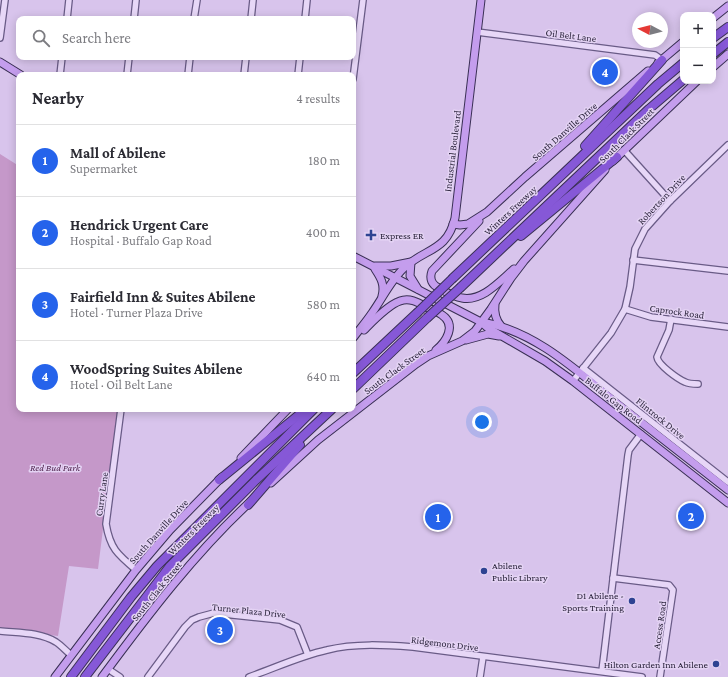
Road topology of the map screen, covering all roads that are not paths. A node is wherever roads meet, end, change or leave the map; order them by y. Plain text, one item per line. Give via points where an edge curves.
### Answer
1 (5, 0) edge
2 (69, 0) edge
3 (136, 0) edge
4 (197, 0) edge
5 (253, 0) edge
6 (307, 0) edge
7 (362, 0) edge
8 (480, 0) edge
9 (728, 6) edge
10 (67, 16) edge
11 (134, 16) edge
12 (194, 16) edge
13 (251, 16) edge
14 (305, 16) edge
15 (716, 16) edge
16 (728, 27) edge
17 (477, 32) junction
18 (356, 36) edge
19 (716, 36) edge
20 (0, 38) edge
21 (728, 42) edge
22 (680, 45) edge
23 (716, 52) edge
24 (728, 54) edge
25 (62, 60) edge
26 (129, 60) edge
27 (190, 60) edge
28 (246, 60) edge
29 (300, 60) edge
30 (354, 60) edge
31 (662, 60) junction
32 (0, 62) edge
33 (716, 64) edge
34 (680, 66) edge
35 (17, 72) edge
36 (60, 72) edge
37 (127, 72) edge
38 (188, 72) edge
39 (244, 72) edge
40 (298, 72) edge
41 (353, 72) edge
42 (680, 83) edge
43 (694, 84) edge
44 (728, 145) edge
45 (624, 150) junction
46 (617, 157) junction
47 (559, 178) junction
48 (670, 201) junction
49 (487, 212) junction
50 (453, 224) junction
51 (356, 258) edge
52 (633, 260) junction
53 (524, 261) junction
54 (412, 262) junction
55 (373, 266) junction
56 (478, 270) junction
57 (728, 272) edge
58 (395, 278) junction
59 (419, 290) junction
60 (380, 300) junction
61 (496, 302) junction
62 (625, 310) junction
63 (671, 319) junction
64 (482, 322) junction
65 (501, 326) junction
66 (728, 327) edge
67 (356, 334) edge
68 (356, 336) edge
69 (502, 336) junction
70 (462, 341) junction
71 (428, 356) junction
72 (356, 369) edge
73 (581, 371) junction
74 (573, 381) junction
75 (698, 384) dead end
76 (356, 386) edge
77 (356, 411) edge
78 (121, 412) edge
79 (285, 412) edge
80 (302, 412) edge
81 (311, 412) edge
82 (329, 412) edge
83 (329, 412) edge
84 (354, 412) edge
85 (655, 433) junction
86 (641, 434) junction
87 (219, 480) junction
88 (728, 482) edge
89 (728, 490) edge
90 (728, 503) edge
91 (248, 505) junction
92 (136, 570) junction
93 (613, 578) junction
94 (0, 631) edge
95 (71, 655) junction
96 (308, 655) junction
97 (483, 657) junction
98 (108, 668) junction
99 (602, 672) junction
100 (267, 674) edge
101 (55, 677) edge
102 (71, 677) edge
103 (85, 677) edge
104 (102, 677) edge
105 (120, 677) edge
106 (148, 677) edge
107 (249, 677) edge
108 (480, 677) edge
109 (642, 677) edge
110 (660, 677) edge

1 - 20 street
2 - 10 street
3 - 11 street
4 - 12 street
5 - 13 street
6 - 14 street
7 - 18 street
8 - 17 main road, Industrial Boulevard
9 - 15 main road
16 - 19 highway
17 - 31 street, Oil Belt Lane via 655,55
17 - 50 main road, Industrial Boulevard
21 - 23 highway
22 - 31 main road, South Danville Drive
24 - 33 main road
25 - 36 street
26 - 37 street
27 - 38 street
28 - 39 street
29 - 40 street
30 - 41 street
31 - 47 highway
31 - 49 main road, South Danville Drive
32 - 35 main road
34 - 47 highway, Winters Freeway
42 - 56 highway
43 - 45 main road, South Clack Street
44 - 48 street, Robertson Drive
45 - 46 main road, South Clack Street
45 - 48 street
46 - 53 main road, South Clack Street
46 - 56 highway
47 - 72 highway, Winters Freeway, bridge
48 - 52 street, Robertson Drive via 645,229 635,249
49 - 50 main road, South Danville Drive via 468,224
49 - 53 main road via 434,268 430,274 432,283 458,298 474,298 490,289
50 - 54 main road, Industrial Boulevard via 440,245
51 - 55 main road, Buffalo Gap Road
52 - 57 street
52 - 62 street, Robertson Drive
53 - 61 main road, South Clack Street
54 - 55 main road
54 - 58 main road, Industrial Boulevard
54 - 59 main road via 410,276
55 - 58 main road, Buffalo Gap Road
55 - 60 main road via 382,279 383,290
56 - 76 highway, bridge
58 - 59 main road, Buffalo Gap Road
58 - 60 main road
59 - 64 main road, Buffalo Gap Road
60 - 67 main road
61 - 64 main road, South Clack Street
61 - 65 main road via 495,314
62 - 63 street, Caprock Road
62 - 73 street, Robertson Drive via 611,333
63 - 66 street, Caprock Road
63 - 75 street via 658,360 662,366 686,383
64 - 65 main road, Buffalo Gap Road
64 - 69 main road, Buffalo Gap Road
64 - 70 main road, South Clack Street
65 - 73 main road, Buffalo Gap Road via 524,336
68 - 71 main road via 395,303 412,300 448,320 448,338
69 - 70 main road via 488,334
69 - 74 main road, Buffalo Gap Road
70 - 71 main road, South Clack Street
71 - 77 main road, South Clack Street
73 - 74 street, Robertson Drive
73 - 85 main road, Buffalo Gap Road
73 - 88 street, Flintrock Drive
74 - 86 main road, Buffalo Gap Road
78 - 92 street, Curry Lane via 106,524 111,546
79 - 87 main road, South Danville Drive
80 - 87 highway
81 - 102 highway, Winters Freeway via 157,566
82 - 91 highway
83 - 103 highway, Winters Freeway via 170,566
84 - 91 main road, South Clack Street via 318,440
85 - 86 main road via 647,431
85 - 89 main road, Buffalo Gap Road
86 - 90 main road, Buffalo Gap Road
86 - 93 street via 628,455
87 - 92 main road, South Danville Drive via 170,530
91 - 98 main road, South Clack Street via 182,574
92 - 95 main road, South Danville Drive
93 - 99 street
93 - 110 street, Access Road via 672,587
94 - 95 street via 49,638
95 - 101 main road, South Danville Drive
96 - 97 street, Ridgemont Drive via 347,647 384,646 413,647
96 - 100 street, Ridgemont Drive
96 - 106 street, Turner Plaza Drive via 297,627 288,622 206,614 192,620 185,627
97 - 99 street, Ridgemont Drive
97 - 108 street
98 - 104 main road, South Clack Street
98 - 105 street
99 - 109 street, Ridgemont Drive
100 - 107 street, Ridgemont Drive

